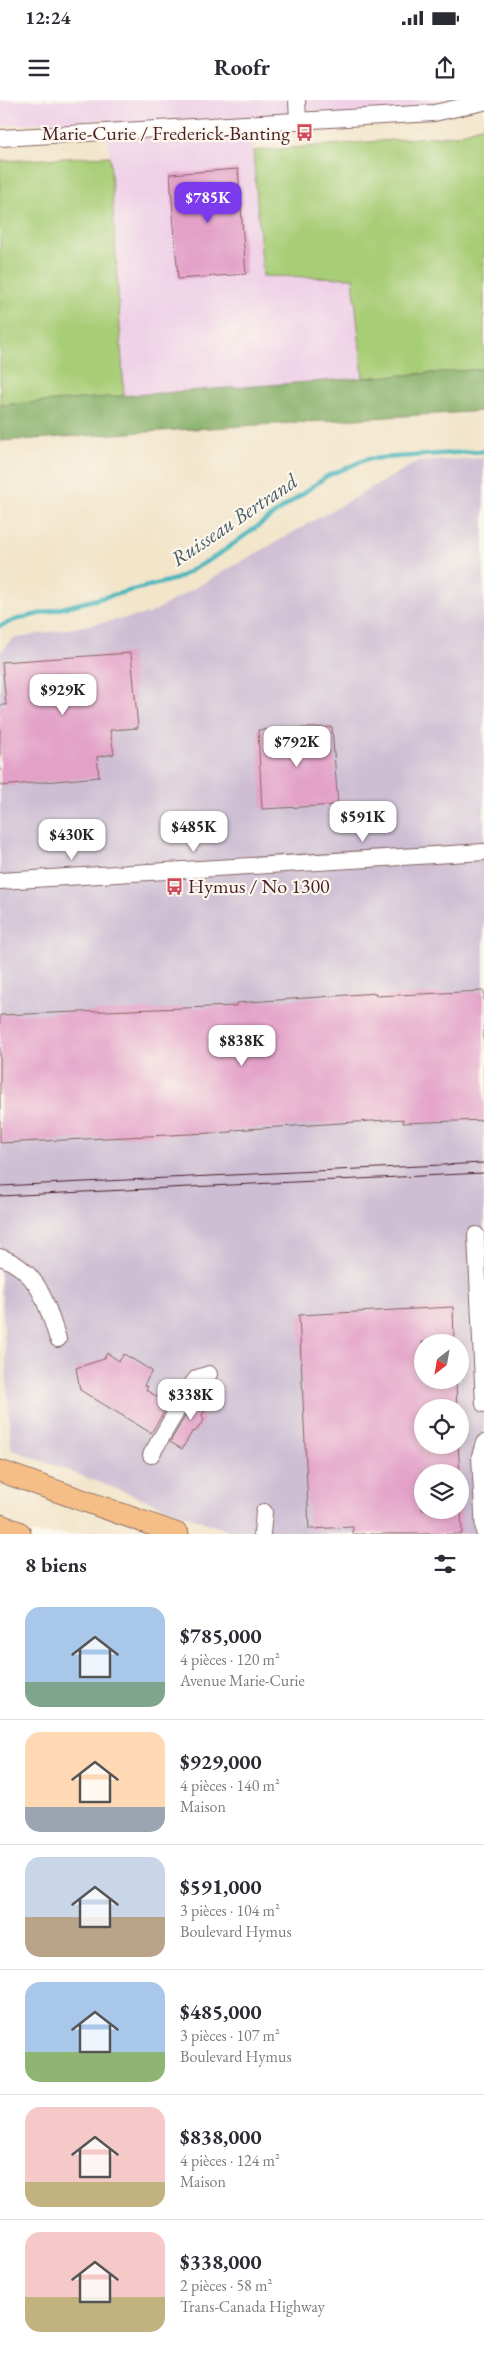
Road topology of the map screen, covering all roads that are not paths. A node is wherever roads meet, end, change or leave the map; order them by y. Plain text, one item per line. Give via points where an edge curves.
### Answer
1 (297, 100) edge
2 (484, 102) edge
3 (298, 121) junction
4 (0, 138) edge
5 (484, 852) edge
6 (0, 880) edge
7 (476, 1235) dead end
8 (0, 1257) edge
9 (58, 1339) dead end
10 (209, 1374) dead end
11 (484, 1404) edge
12 (484, 1443) edge
13 (151, 1455) dead end
14 (0, 1471) edge
15 (264, 1512) dead end
16 (0, 1527) edge
17 (484, 1532) edge
18 (18, 1534) edge
19 (178, 1534) edge
20 (262, 1534) edge

1 - 3 street
2 - 3 street via 434,113
3 - 4 street
5 - 6 street
7 - 11 street
8 - 9 street via 22,1270 42,1292
10 - 13 street via 192,1383
12 - 17 street via 480,1456
14 - 19 main road
15 - 20 street
16 - 18 highway

